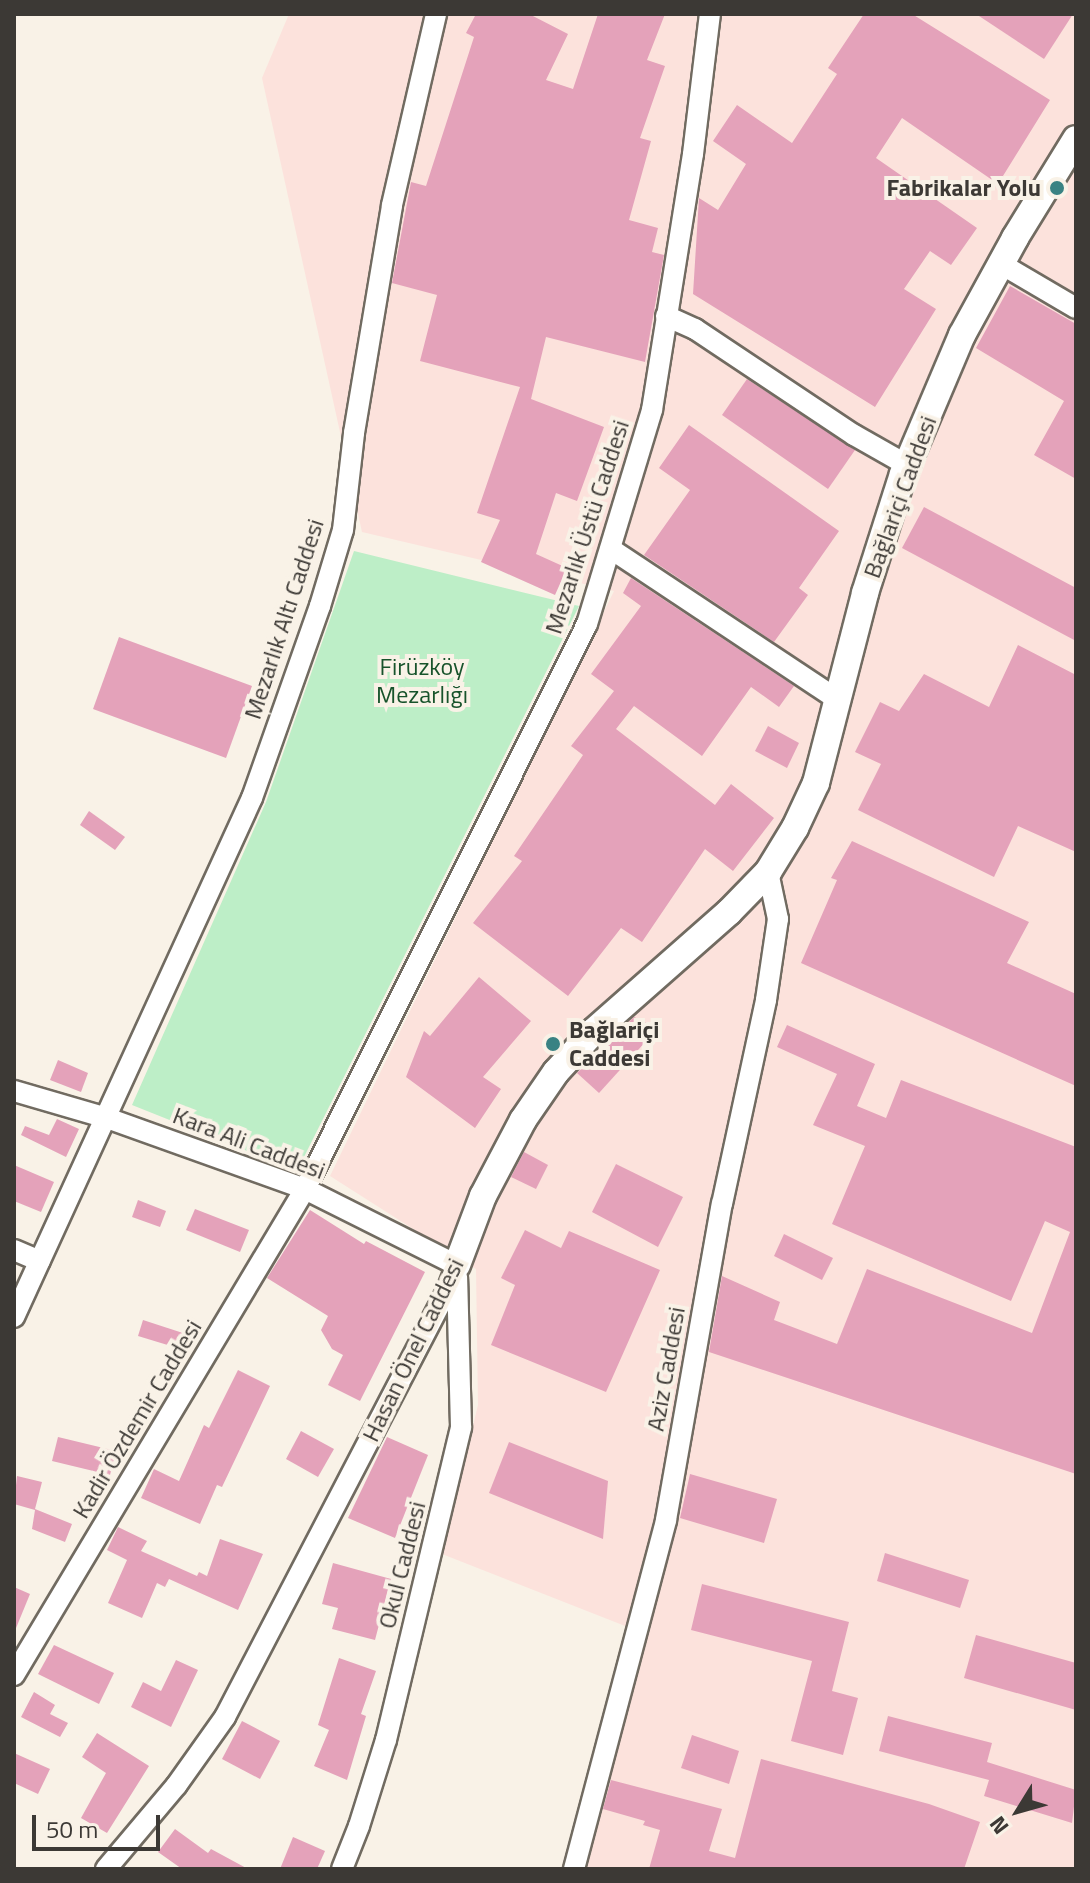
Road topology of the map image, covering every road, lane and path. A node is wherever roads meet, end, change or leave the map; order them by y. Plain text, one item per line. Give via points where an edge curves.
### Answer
1 (436, 14) edge
2 (710, 14) edge
3 (1076, 139) edge
4 (1001, 264) junction
5 (1076, 308) edge
6 (666, 316) junction
7 (907, 465) junction
8 (611, 549) junction
9 (838, 700) junction
10 (768, 872) junction
11 (14, 1091) edge
12 (107, 1118) junction
13 (305, 1189) junction
14 (14, 1250) edge
15 (40, 1261) junction
16 (457, 1265) junction
17 (14, 1317) edge
18 (14, 1675) edge
19 (106, 1869) edge
20 (342, 1869) edge
21 (574, 1869) edge

1 - 12 street, Mezarlık Altı Caddesi via 392,205 343,530 252,798
2 - 6 street, Mezarlık Üstü Caddesi
3 - 4 main road, Bağlariçi Caddesi
4 - 5 street
4 - 7 main road, Bağlariçi Caddesi via 962,335
6 - 7 street via 695,329
6 - 8 street, Mezarlık Üstü Caddesi via 652,410
7 - 9 main road, Bağlariçi Caddesi via 865,593
8 - 9 street
8 - 13 street, Mezarlık Üstü Caddesi via 587,624
9 - 10 main road, Bağlariçi Caddesi via 816,783
10 - 16 main road, Hasan Önel Caddesi via 556,1072 523,1120 483,1196
10 - 21 street, Aziz Caddesi via 778,919 766,1000 722,1204 666,1520
11 - 12 street, Kara Ali Caddesi
12 - 13 street, Kara Ali Caddesi
12 - 15 street, Mezarlık Altı Caddesi
13 - 16 street, Kara Ali Caddesi
13 - 18 street, Kadir Özdemir Caddesi
14 - 15 street
15 - 17 street, Mezarlık Altı Caddesi
16 - 19 street, Hasan Önel Caddesi via 225,1717
16 - 20 street, Okul Caddesi via 461,1427 386,1740

